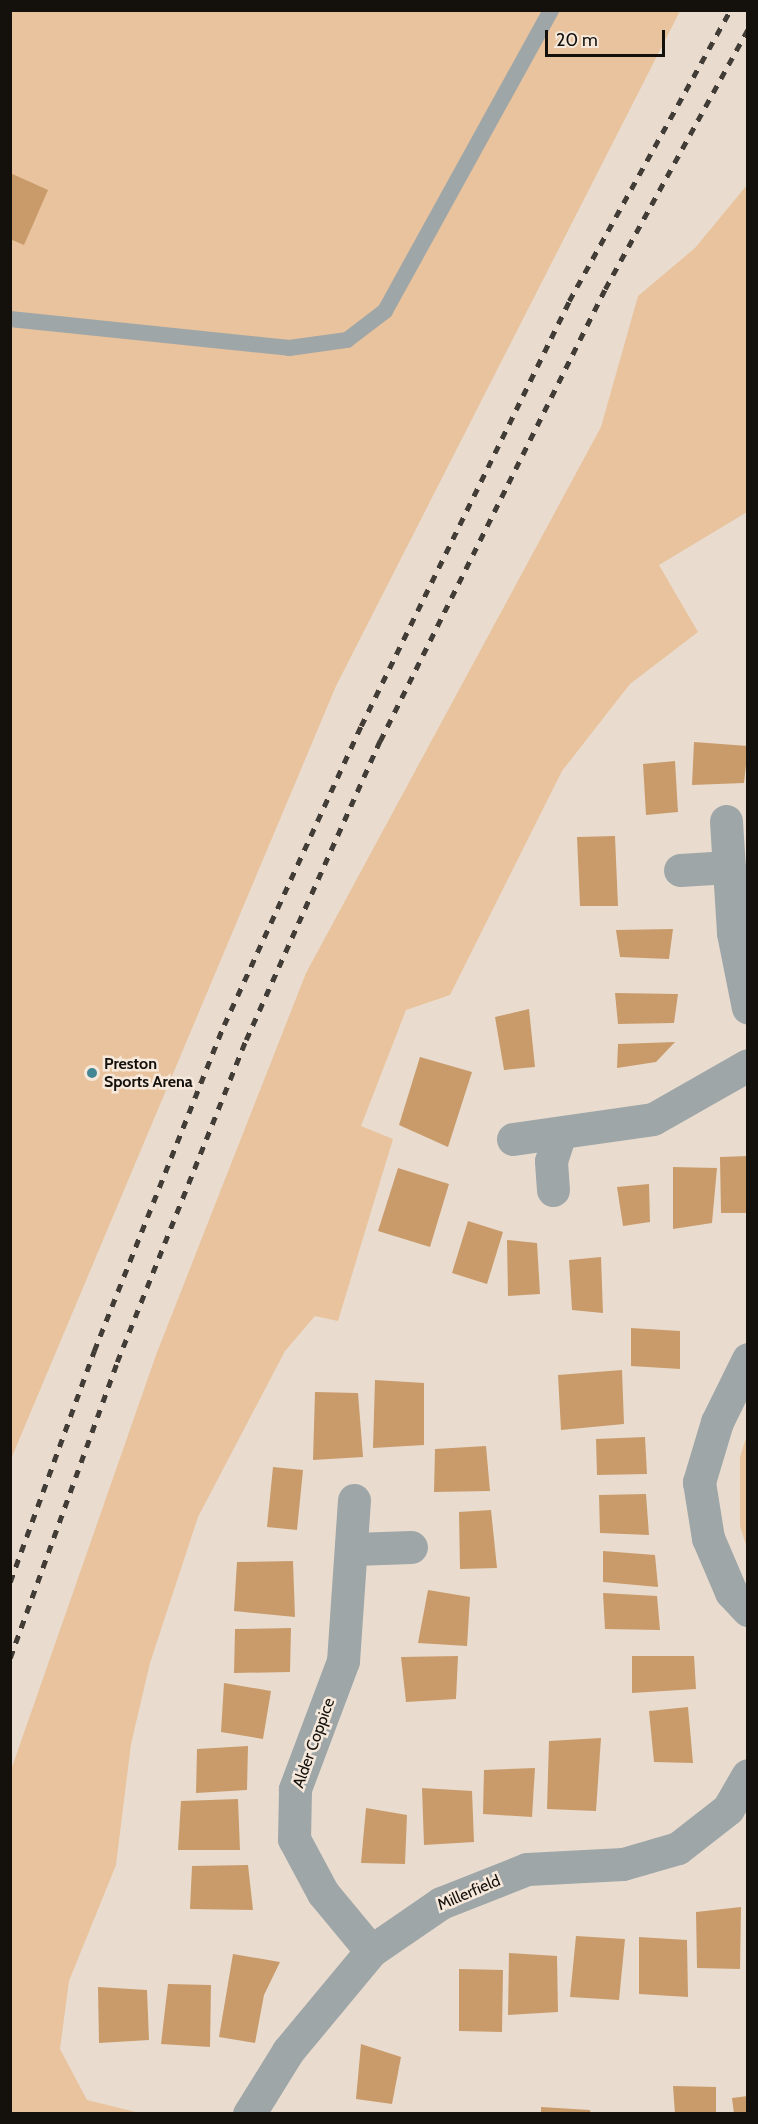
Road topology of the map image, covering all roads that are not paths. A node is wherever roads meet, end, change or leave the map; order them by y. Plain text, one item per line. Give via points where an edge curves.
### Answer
1 (551, 10) edge
2 (10, 319) edge
3 (726, 821) dead end
4 (729, 867) junction
5 (680, 870) dead end
6 (747, 1008) edge
7 (747, 1065) edge
8 (560, 1133) junction
9 (513, 1139) dead end
10 (553, 1190) dead end
11 (747, 1359) edge
12 (354, 1500) dead end
13 (411, 1547) dead end
14 (354, 1549) junction
15 (747, 1610) edge
16 (747, 1775) edge
17 (738, 1817) edge
18 (371, 1951) junction
19 (249, 2114) edge

1 - 2 lane via 385,312 347,340 289,348
3 - 4 street
4 - 5 street
4 - 6 street via 733,933
7 - 8 street via 652,1119
8 - 9 street
8 - 10 street via 551,1161
11 - 15 street via 717,1422 699,1482 708,1538 730,1592
12 - 14 street, Alder Coppice
13 - 14 street
14 - 18 street, Alder Coppice via 343,1661 295,1789 294,1839 323,1893
16 - 17 street, Millerfield
17 - 18 street, Millerfield via 678,1848 623,1864 527,1869 452,1899
18 - 19 street, Millerfield via 288,2050

